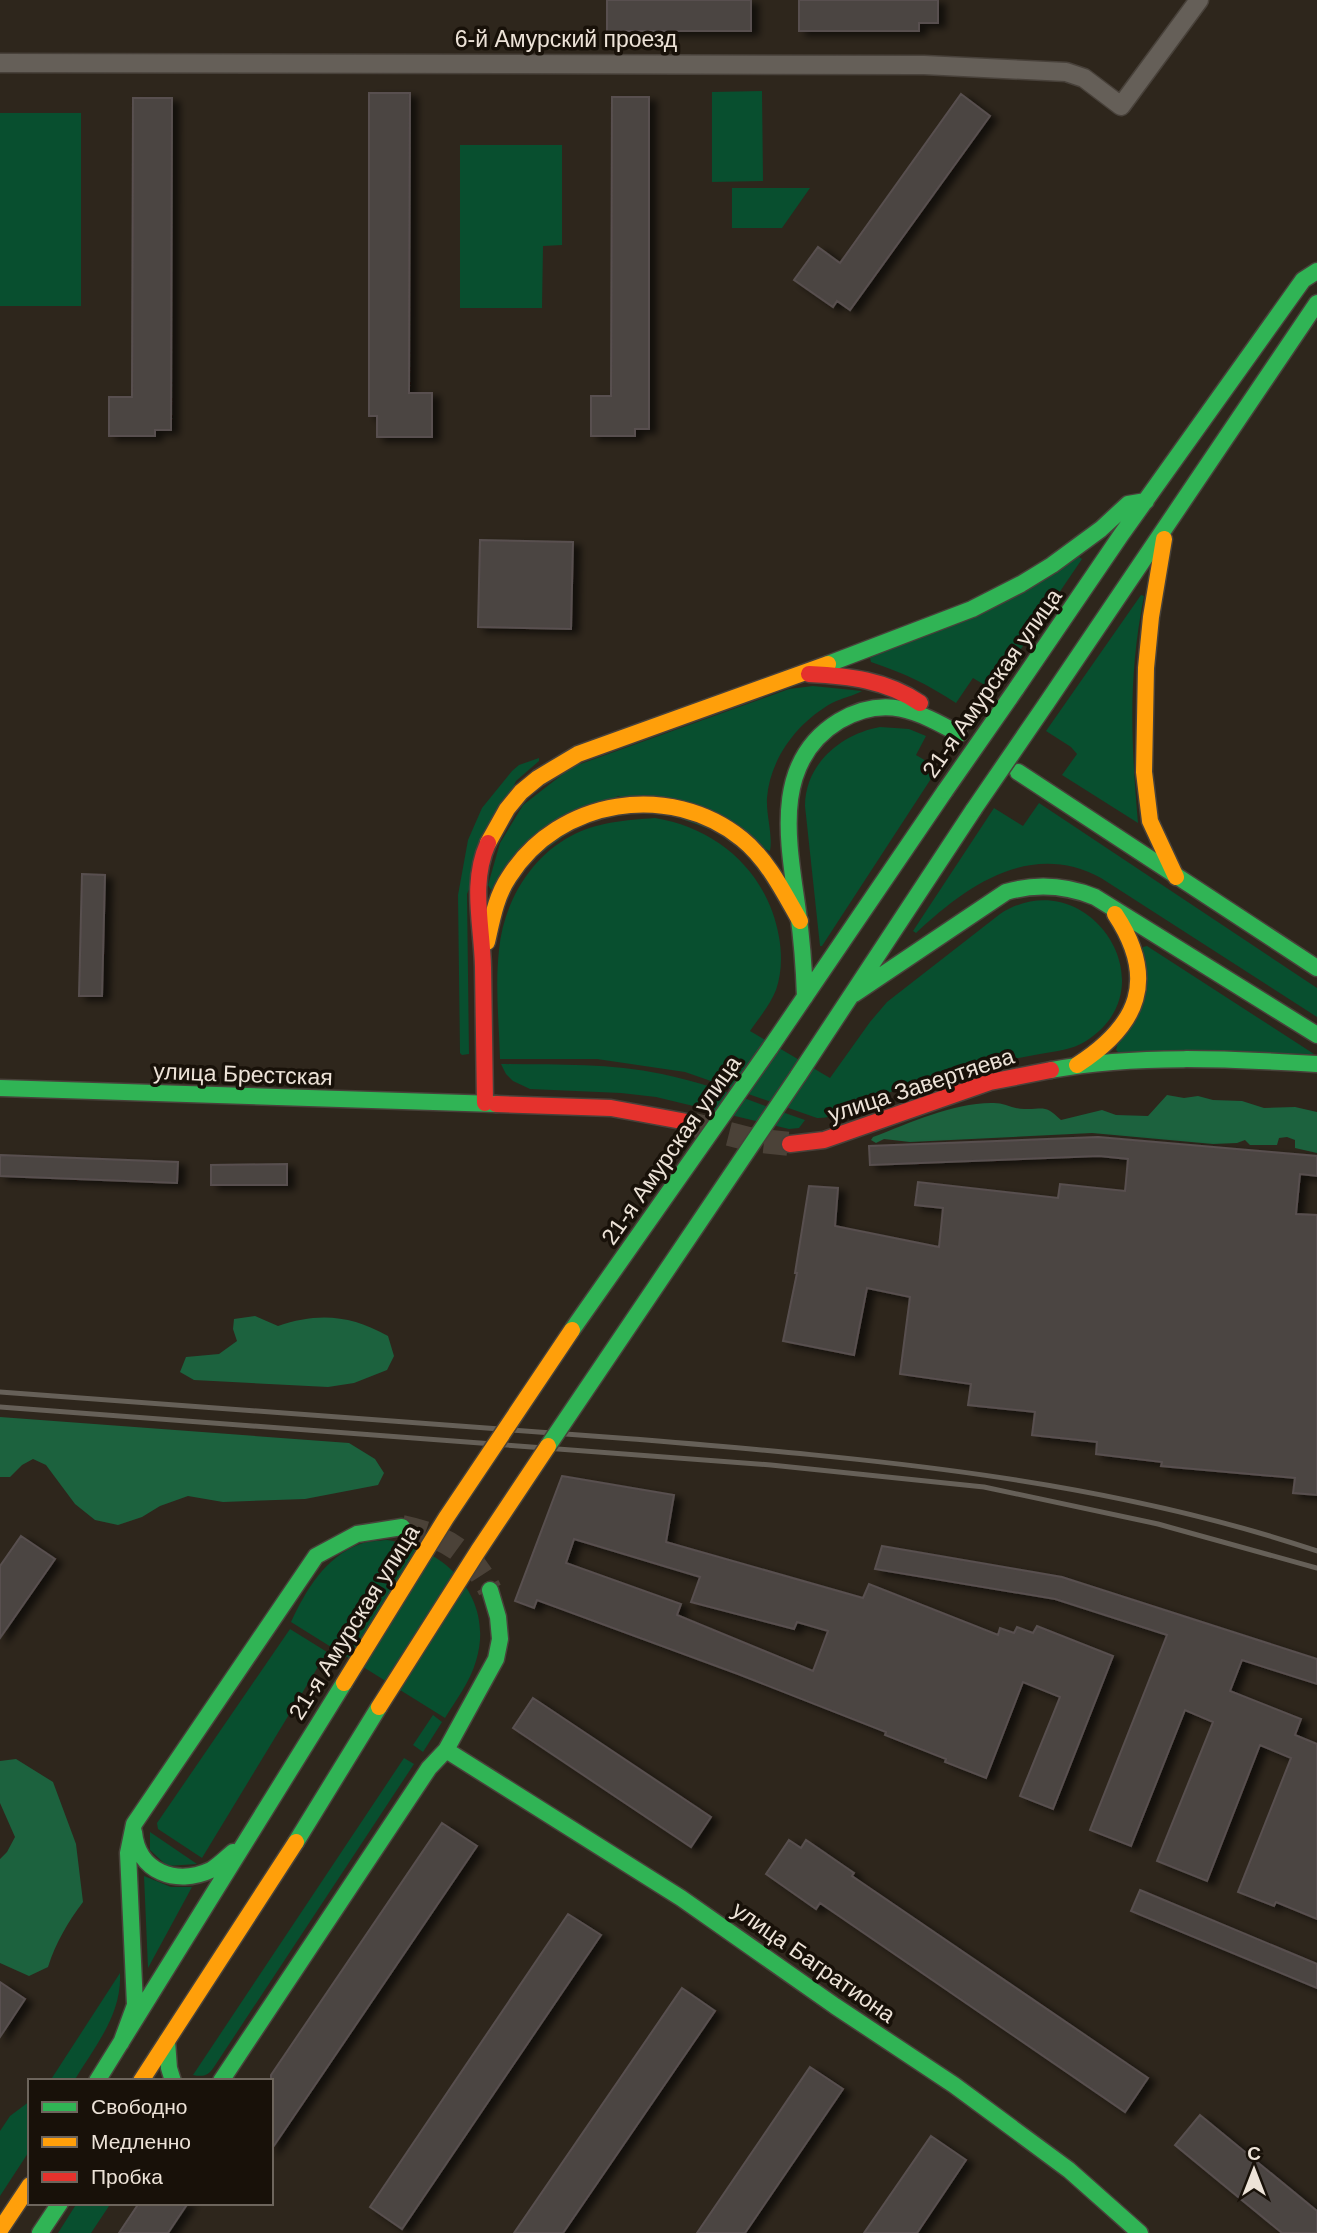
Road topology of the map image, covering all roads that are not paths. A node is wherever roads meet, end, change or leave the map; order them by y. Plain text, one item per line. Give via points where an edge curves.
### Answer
1 (1199, 0) edge
2 (0, 63) edge
3 (1317, 271) edge
4 (1317, 303) edge
5 (1146, 501) junction
6 (1167, 526) junction
7 (794, 674) junction
8 (937, 721) junction
9 (959, 734) dead end
10 (1018, 772) dead end
11 (1176, 877) junction
12 (1111, 908) junction
13 (800, 921) junction
14 (483, 959) junction
15 (1317, 968) edge
16 (854, 994) junction
17 (805, 997) junction
18 (1317, 1035) edge
19 (1317, 1064) edge
20 (1077, 1065) junction
21 (0, 1088) edge
22 (485, 1103) junction
23 (687, 1122) tunnel mouth
24 (790, 1144) tunnel mouth
25 (402, 1527) tunnel mouth
26 (490, 1590) tunnel mouth
27 (446, 1750) junction
28 (134, 1824) junction
29 (242, 1845) junction
30 (167, 2041) junction
31 (121, 2043) junction
32 (98, 2079) edge
33 (142, 2079) edge
34 (172, 2079) edge
35 (222, 2079) edge
36 (28, 2188) edge
37 (59, 2205) edge
38 (0, 2230) edge
39 (40, 2233) edge
40 (1140, 2233) edge

1 - 2 street, 6-й Амурский проезд via 1121,106 1084,78 1066,72 947,65
3 - 5 main road, 21-я Амурская улица via 1303,280
4 - 6 main road
5 - 7 main road via 1128,504 1063,557 997,597
5 - 17 main road, 21-я Амурская улица, bridge
6 - 11 main road via 1146,649 1144,775 1148,813
6 - 16 main road, bridge
7 - 8 main road via 880,683 909,694
7 - 14 main road via 578,754 522,790 497,822 481,866 477,910
8 - 9 main road
8 - 13 main road via 903,707 875,706 842,719 808,747 792,780 788,804
10 - 11 main road
11 - 15 main road
12 - 16 main road via 1080,891 1052,885 1006,892
12 - 18 main road
12 - 20 main road via 1131,941 1136,995 1124,1025
13 - 14 main road via 764,862 742,838 696,812 670,804 619,805 563,824 517,865 496,902
13 - 17 main road
14 - 22 main road
16 - 30 main road, bridge via 478,1551
17 - 29 main road, 21-я Амурская улица, bridge via 446,1518
19 - 20 main road, улица Завертяева via 1211,1058
20 - 24 main road, улица Завертяева via 990,1082 824,1140
21 - 22 main road, улица Брестская
22 - 23 main road via 611,1108
25 - 28 main road via 373,1528 347,1536 316,1556
26 - 27 main road via 500,1639 496,1659
27 - 35 main road via 429,1768
27 - 40 main road, улица Багратиона via 713,1919 948,2080 1063,2164
28 - 29 main road via 135,1847 141,1857 170,1875 212,1869
28 - 31 main road via 128,1853 135,2005
29 - 31 main road, 21-я Амурская улица
30 - 33 main road
30 - 34 main road
31 - 32 main road, 21-я Амурская улица
36 - 38 main road
37 - 39 main road

